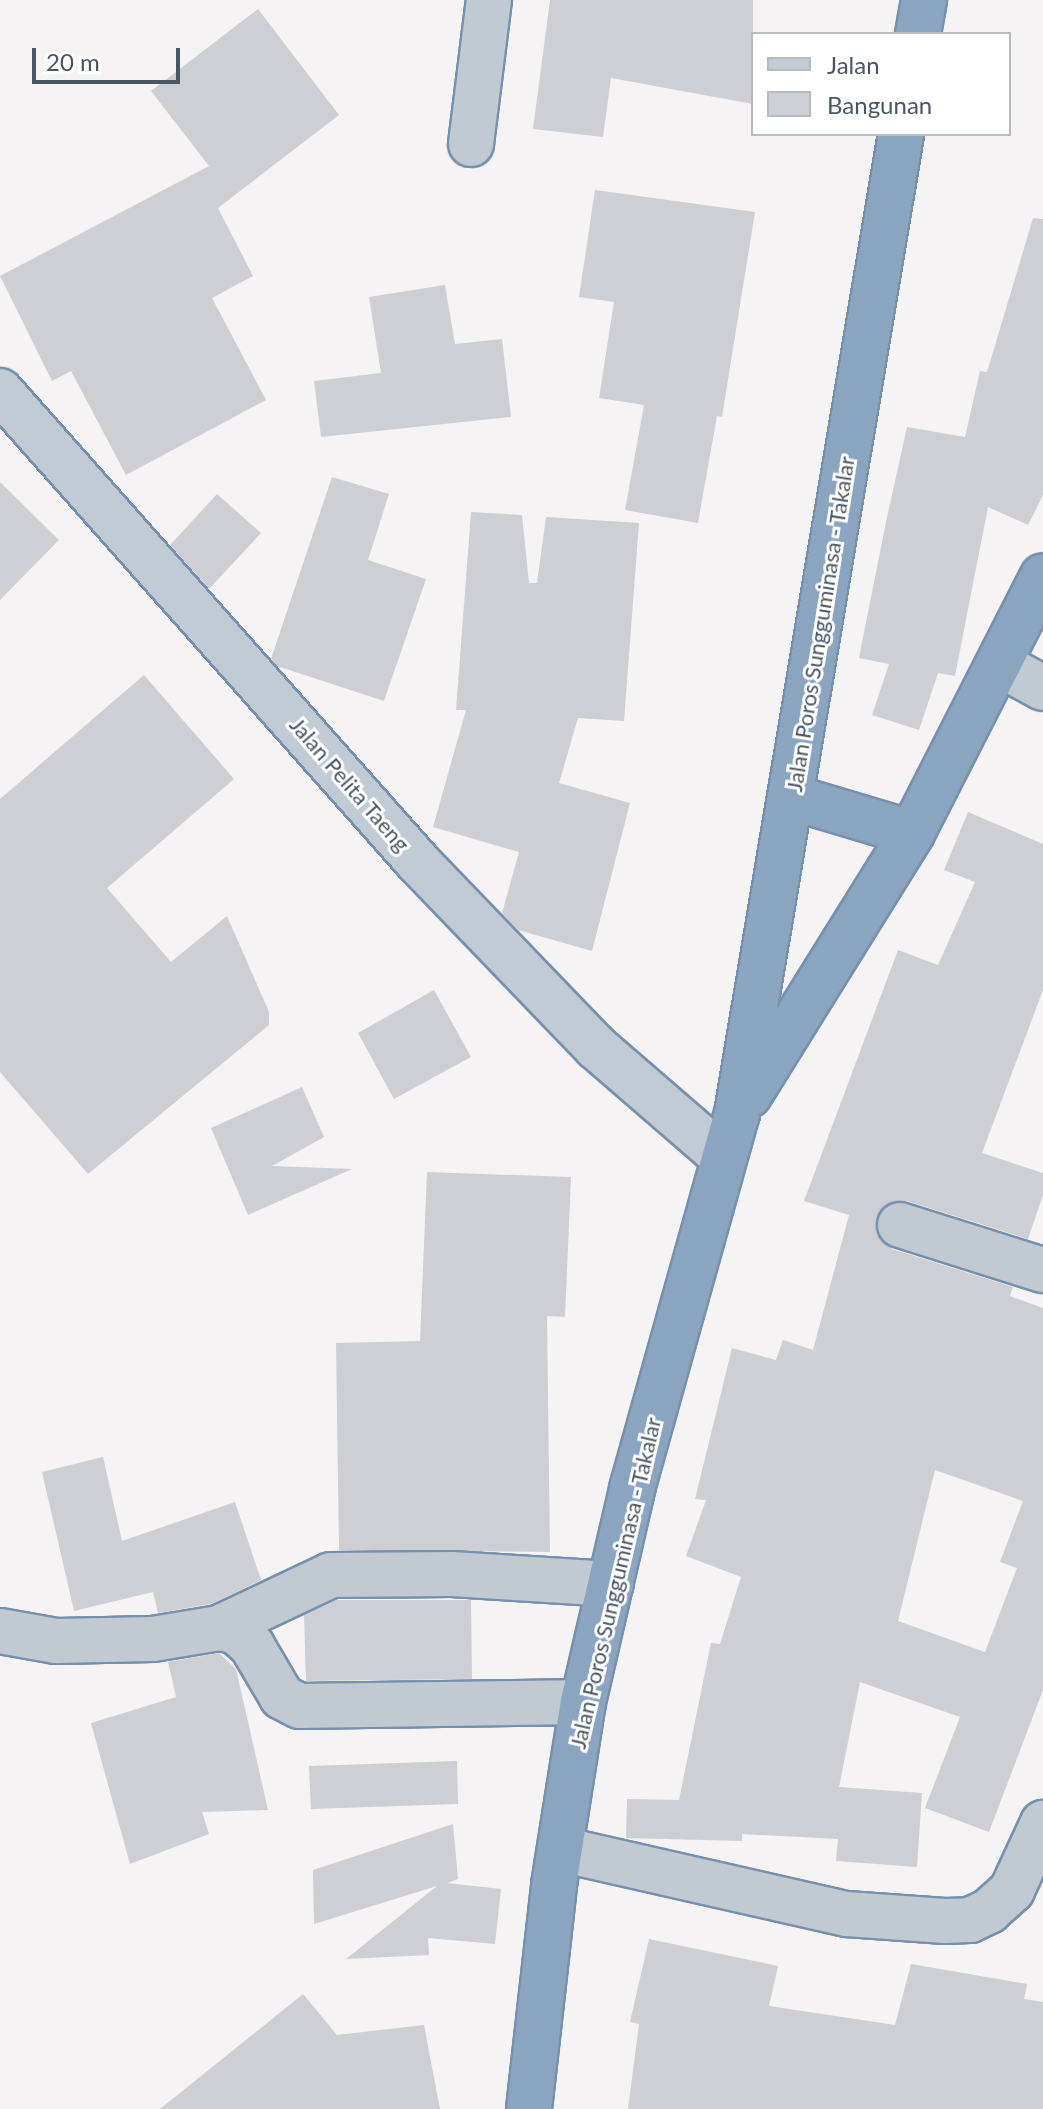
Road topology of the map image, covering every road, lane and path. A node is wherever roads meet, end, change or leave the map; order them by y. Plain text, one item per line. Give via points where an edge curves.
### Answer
1 (924, 0) edge
2 (479, 11) edge
3 (918, 32) edge
4 (901, 136) edge
5 (471, 144) dead end
6 (0, 391) edge
7 (1043, 576) edge
8 (999, 664) junction
9 (1043, 688) edge
10 (791, 797) junction
11 (912, 833) junction
12 (737, 1114) junction
13 (722, 1156) junction
14 (900, 1225) dead end
15 (1043, 1270) edge
16 (611, 1584) junction
17 (219, 1628) junction
18 (0, 1631) edge
19 (583, 1702) junction
20 (1043, 1823) edge
21 (560, 1849) junction
22 (529, 2109) edge

1 - 3 highway
2 - 5 street
4 - 10 highway, Jalan Poros Sungguminasa - Takalar
6 - 13 street, Jalan Pelita Taeng via 417,861 596,1047
7 - 8 highway, Jalan Poros Sungguminasa - Takalar
8 - 9 street
8 - 11 highway, Jalan Poros Sungguminasa - Takalar
10 - 11 highway
10 - 12 highway, Jalan Poros Sungguminasa - Takalar
11 - 12 highway, Jalan Poros Sungguminasa - Takalar
12 - 13 highway, Jalan Poros Sungguminasa - Takalar
13 - 16 highway, Jalan Poros Sungguminasa - Takalar
14 - 15 street
16 - 17 street via 452,1574 331,1575
16 - 19 highway, Jalan Poros Sungguminasa - Takalar
17 - 18 street via 153,1639 56,1641
17 - 19 street via 235,1631 252,1646 282,1697 300,1706
19 - 21 highway, Jalan Poros Sungguminasa - Takalar
20 - 21 street via 1012,1890 989,1911 957,1920 847,1914
21 - 22 highway, Jalan Poros Sungguminasa - Takalar

